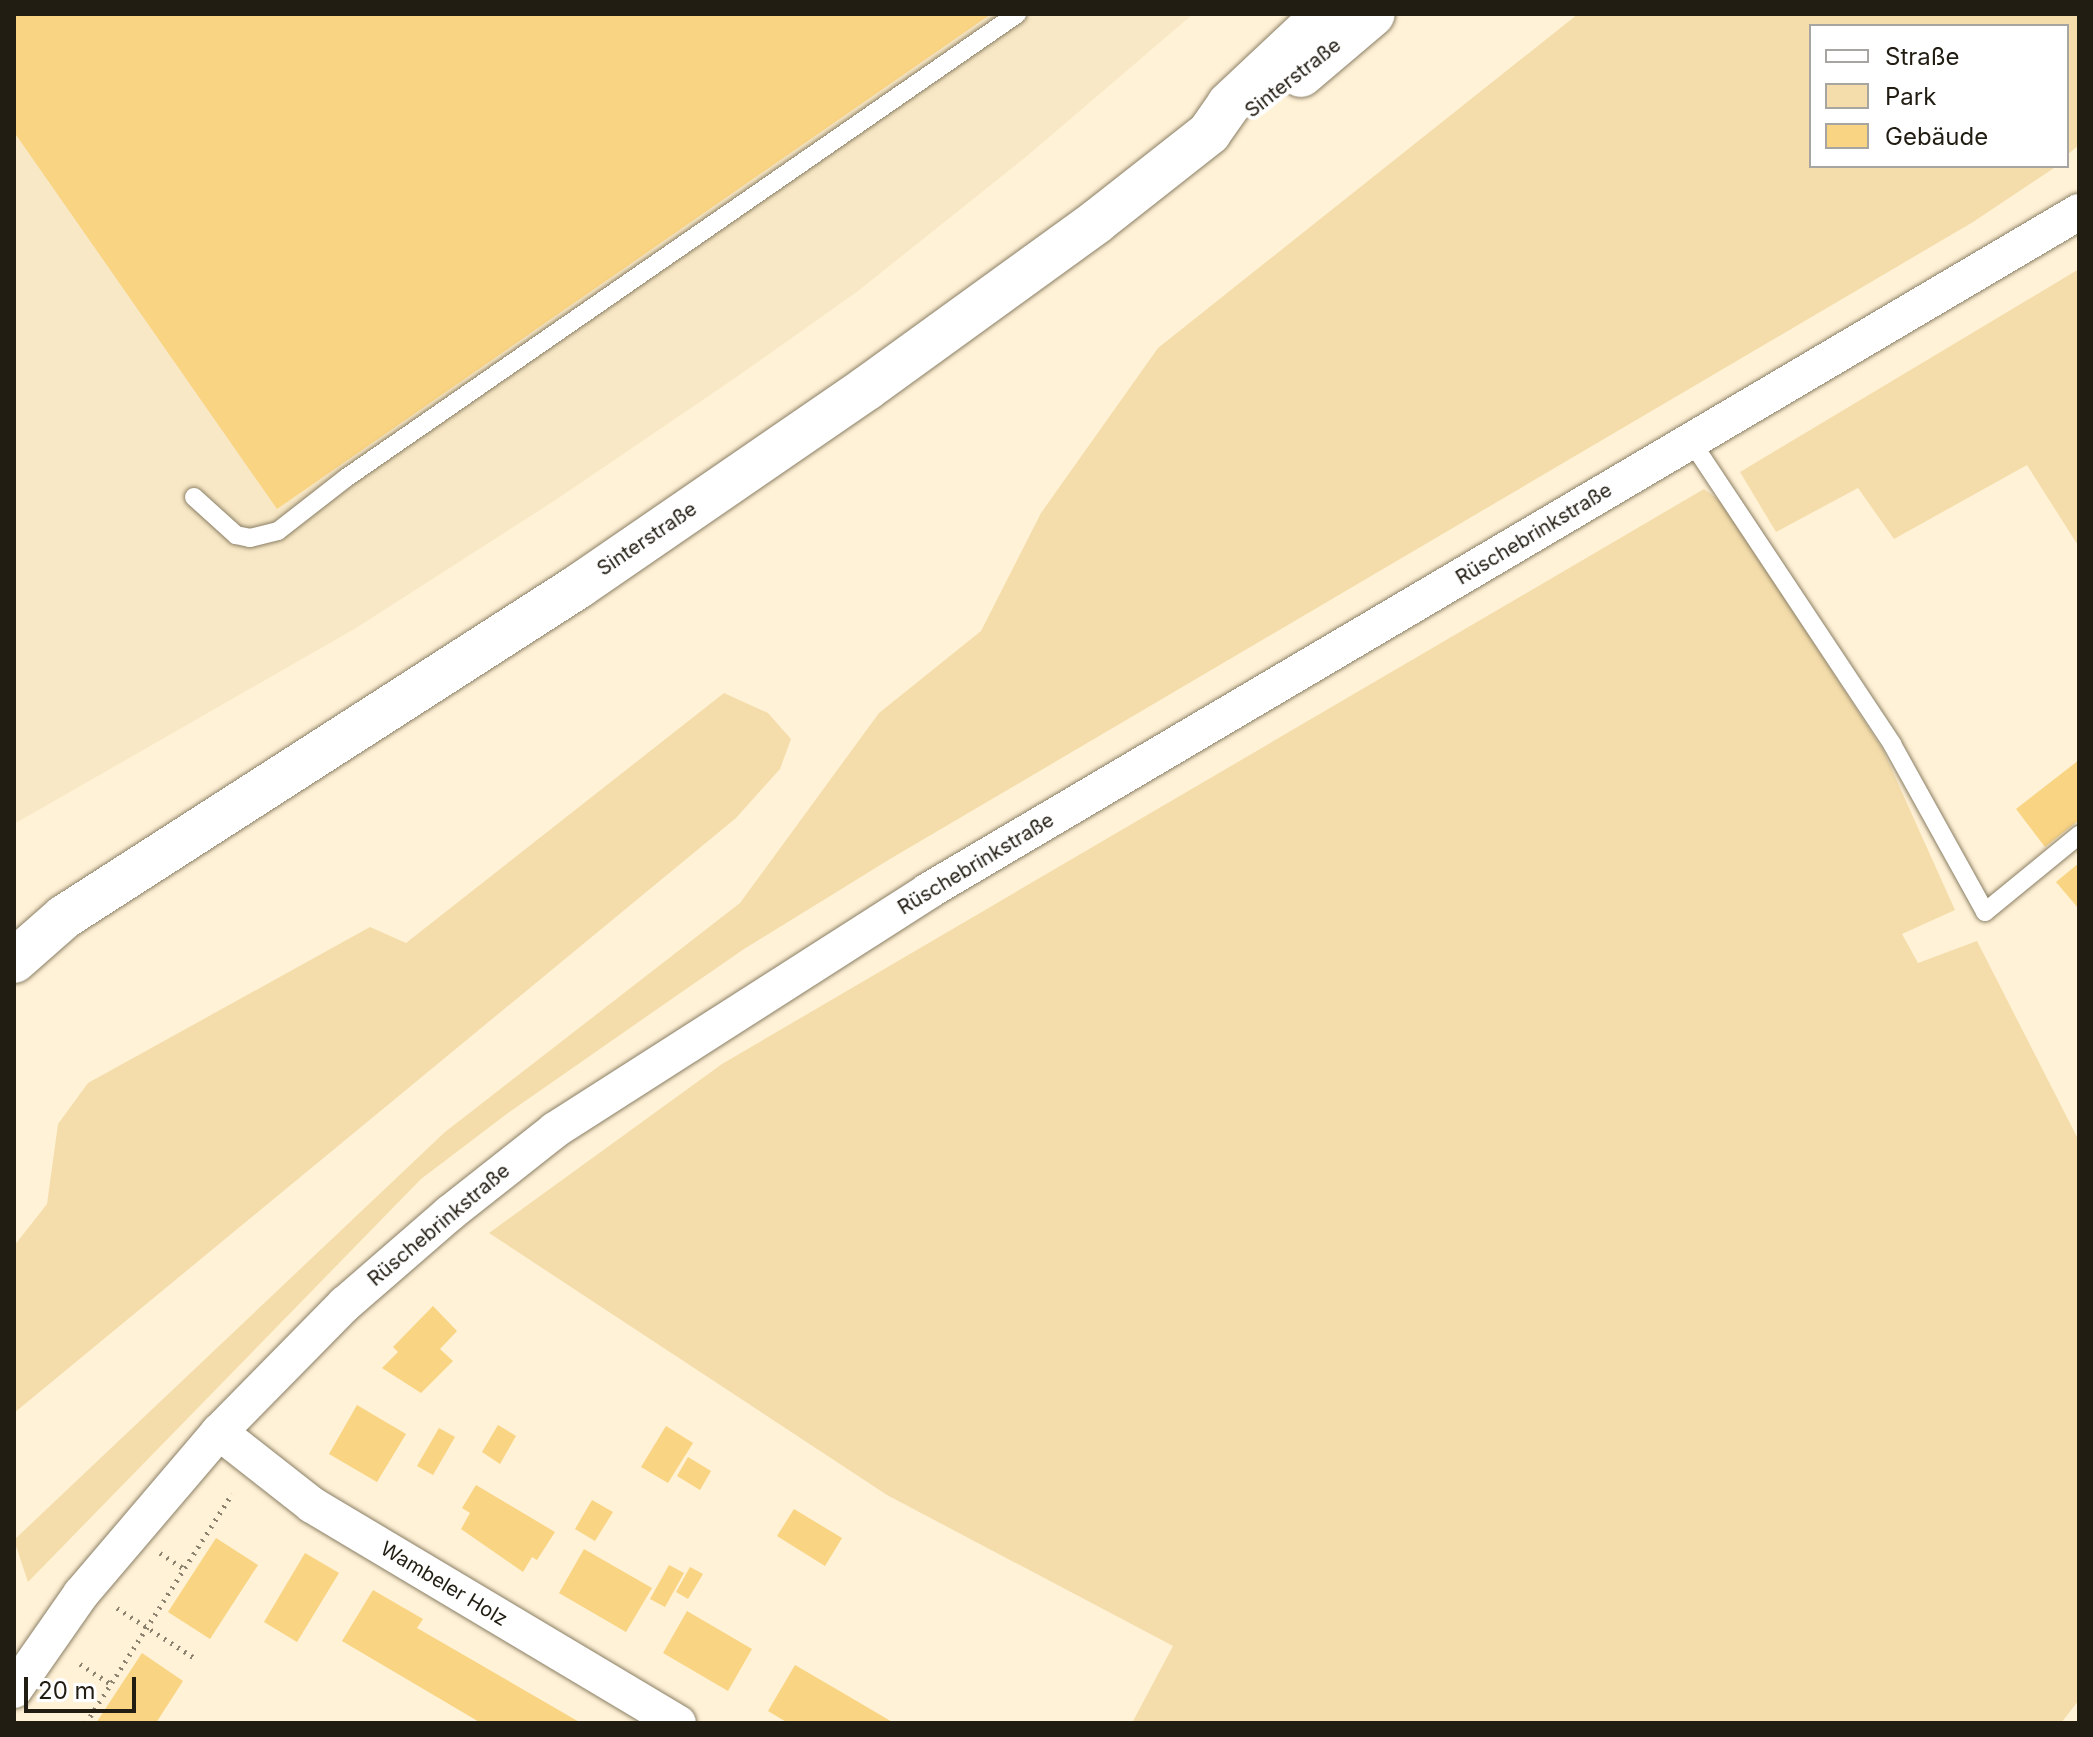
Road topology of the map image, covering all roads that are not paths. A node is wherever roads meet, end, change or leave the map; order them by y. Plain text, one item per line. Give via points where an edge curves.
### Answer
1 (1017, 14) edge
2 (1325, 14) edge
3 (1373, 14) edge
4 (1209, 133) junction
5 (2079, 212) edge
6 (1691, 441) junction
7 (194, 497) dead end
8 (2079, 835) edge
9 (64, 917) junction
10 (14, 937) edge
11 (14, 961) edge
12 (219, 1432) junction
13 (14, 1690) edge
14 (678, 1723) edge

1 - 7 lane via 346,478 278,531 250,538 236,535
2 - 4 street, Sinterstraße via 1229,104
3 - 4 street, Sinterstraße via 1240,121
4 - 9 street, Sinterstraße via 1096,222 579,586
5 - 6 street, Rüschebrinkstraße
6 - 8 lane via 1892,744 1985,912
6 - 12 street, Rüschebrinkstraße via 928,891 555,1130 345,1304
9 - 10 street, Sinterstraße
9 - 11 street, Sinterstraße
12 - 13 street, Rüschebrinkstraße via 110,1558
12 - 14 street, Wambeler Holz via 312,1505

